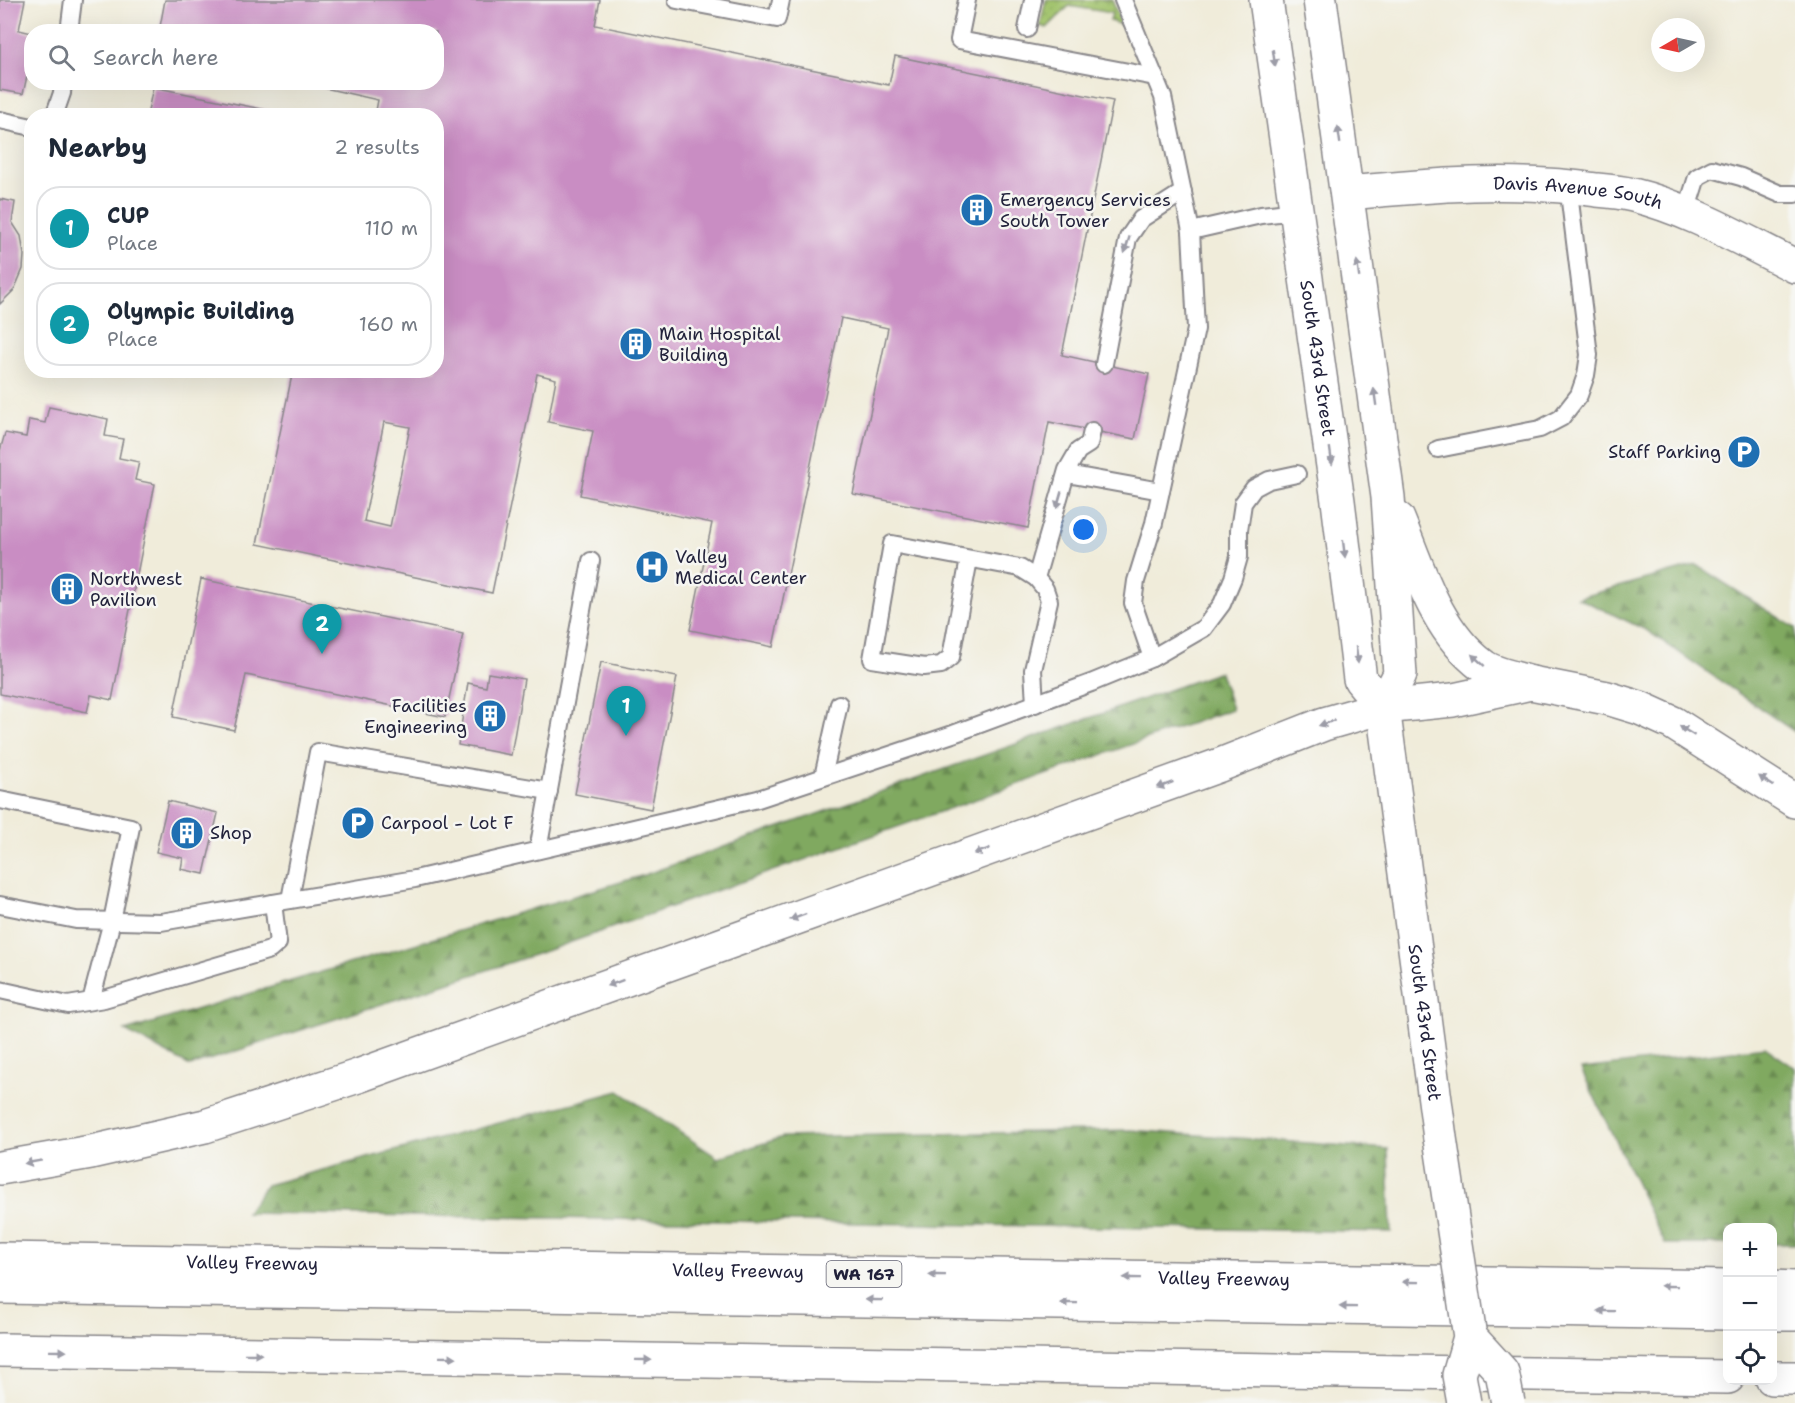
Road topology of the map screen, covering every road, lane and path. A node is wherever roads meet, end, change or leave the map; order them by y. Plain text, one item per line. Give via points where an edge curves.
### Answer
1 (73, 0) edge
2 (677, 0) edge
3 (781, 0) edge
4 (967, 0) edge
5 (1033, 0) edge
6 (1123, 0) edge
7 (1266, 0) edge
8 (1320, 0) edge
9 (70, 24) edge
10 (1027, 29) dead end
11 (1155, 77) junction
12 (62, 90) edge
13 (57, 108) edge
14 (0, 120) edge
15 (24, 125) edge
16 (1568, 185) junction
17 (1183, 192) junction
18 (1348, 193) junction
19 (1795, 194) edge
20 (1297, 211) junction
21 (1686, 212) junction
22 (1191, 231) junction
23 (1795, 266) edge
24 (1104, 364) dead end
25 (1092, 431) dead end
26 (1438, 449) dead end
27 (1067, 474) junction
28 (1297, 474) dead end
29 (1161, 491) junction
30 (1388, 497) junction
31 (969, 559) junction
32 (591, 561) dead end
33 (1036, 578) junction
34 (1152, 658) junction
35 (1531, 683) junction
36 (839, 704) dead end
37 (1035, 704) junction
38 (1383, 707) junction
39 (823, 777) junction
40 (549, 791) junction
41 (0, 800) edge
42 (1795, 801) edge
43 (538, 850) junction
44 (290, 900) junction
45 (273, 903) junction
46 (0, 906) edge
47 (112, 921) junction
48 (0, 990) edge
49 (91, 1001) junction
50 (0, 1168) edge
51 (0, 1259) edge
52 (0, 1287) edge
53 (1723, 1287) edge
54 (1777, 1287) edge
55 (1795, 1288) edge
56 (1723, 1313) edge
57 (1777, 1314) edge
58 (1795, 1314) edge
59 (1470, 1337) junction
60 (0, 1350) edge
61 (1723, 1377) edge
62 (1777, 1378) edge
63 (1795, 1378) edge
64 (1464, 1403) edge
65 (1508, 1403) edge

1 - 9 lane
2 - 3 lane via 777,19
4 - 11 lane via 959,40
5 - 10 lane
6 - 11 lane
7 -> 20 main road, South 43rd Street
18 -> 8 main road
11 - 17 lane via 1163,97
12 - 13 lane
14 - 15 lane
16 - 18 main road, Davis Avenue South via 1489,183
16 - 21 main road, Davis Avenue South via 1632,195
16 - 26 lane via 1589,355 1580,395 1562,418 1540,429
17 - 22 lane
17 -> 24 lane via 1141,219 1128,238
30 -> 18 main road
19 - 21 lane via 1780,194 1712,169 1697,177
20 - 22 lane
20 -> 38 main road, South 43rd Street via 1360,679
21 - 23 main road, Davis Avenue South
22 - 29 lane via 1196,329
25 - 27 lane via 1089,444 1078,451
27 - 29 lane
27 -> 33 lane
28 - 34 lane via 1254,488 1243,503 1239,557 1222,604 1204,628
29 - 34 lane via 1133,603
35 -> 30 main road via 1484,667 1443,624
30 - 38 main road via 1400,674
31 - 31 lane via 951,657 941,665 924,667 872,659 892,544
31 - 33 lane via 1020,568
32 - 40 lane
33 - 37 lane via 1049,601 1033,670
34 - 37 lane
35 - 38 main road via 1453,700
42 -> 35 main road via 1673,723 1640,708
36 - 39 lane
37 - 39 lane
38 -> 50 main road via 1324,724 1221,765 358,1076 205,1126
38 - 59 main road, South 43rd Street, bridge
39 - 43 lane via 758,799
40 - 43 lane
40 - 44 lane via 318,752
41 - 47 lane via 131,827
43 - 44 lane via 415,879
44 - 45 lane
45 - 47 lane via 161,922
45 - 49 lane via 278,943 270,950
46 - 47 lane via 76,920
47 - 49 lane
48 - 49 lane via 68,1005
53 -> 51 main road, Valley Freeway / WA 167
56 -> 52 main road
54 - 55 main road
57 - 58 main road
59 - 64 main road, South 43rd Street, bridge via 1459,1375
59 - 65 main road, bridge via 1502,1372
60 -> 61 main road
62 - 63 main road

